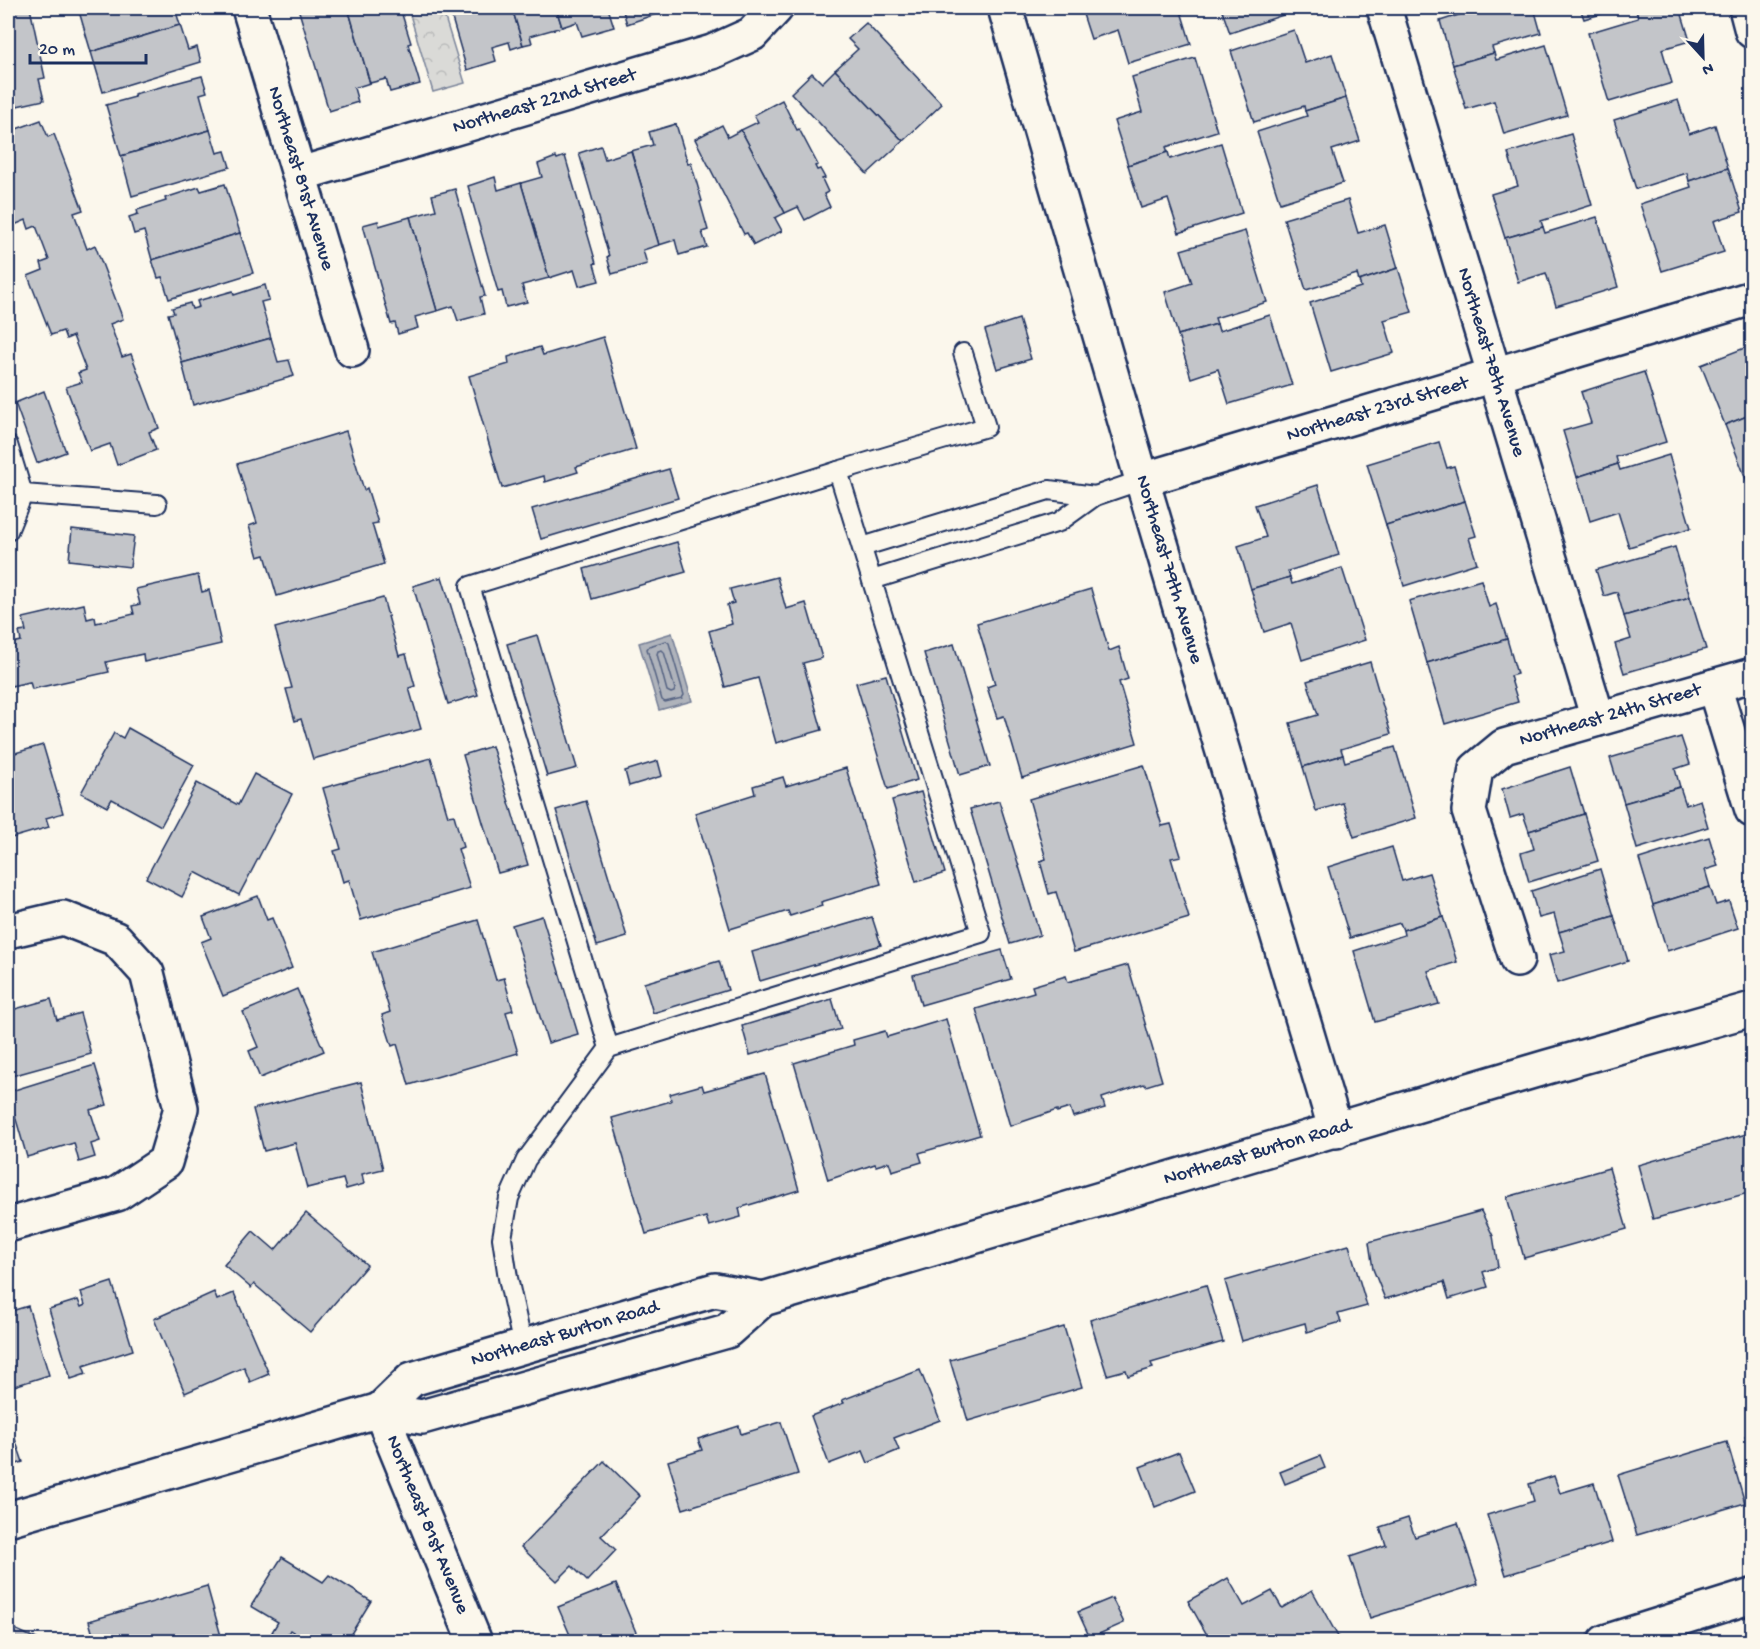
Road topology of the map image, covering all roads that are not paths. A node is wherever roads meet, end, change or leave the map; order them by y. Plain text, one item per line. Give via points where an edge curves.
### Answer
1 (249, 8) edge
2 (776, 8) edge
3 (1005, 8) edge
4 (1384, 8) edge
5 (1746, 8) edge
6 (1752, 31) edge
7 (300, 174) junction
8 (1752, 298) edge
9 (352, 350) dead end
10 (963, 352) dead end
11 (1493, 375) junction
12 (8, 446) edge
13 (838, 471) junction
14 (1142, 480) junction
15 (23, 494) junction
16 (1095, 496) junction
17 (157, 504) dead end
18 (8, 531) edge
19 (862, 547) junction
20 (872, 580) junction
21 (1752, 675) edge
22 (1714, 686) junction
23 (1598, 719) junction
24 (1752, 810) edge
25 (8, 931) edge
26 (1517, 960) dead end
27 (1752, 1009) edge
28 (609, 1048) junction
29 (1336, 1131) junction
30 (8, 1225) edge
31 (763, 1299) junction
32 (523, 1347) junction
33 (380, 1410) junction
34 (8, 1519) edge
35 (1752, 1596) edge
36 (475, 1641) edge
37 (1605, 1641) edge

1 - 7 street, Northeast 81st Avenue
2 - 7 street, Northeast 22nd Street via 752,34 712,52
3 - 14 street, Northeast 79th Avenue
4 - 11 street, Northeast 78th Avenue
5 - 6 street
7 - 9 street, Northeast 81st Avenue
8 - 11 street, Northeast 23rd Street
10 - 13 lane via 986,427
11 - 14 street, Northeast 23rd Street
11 - 23 street, Northeast 78th Avenue
12 - 15 lane
13 - 19 lane
13 - 28 lane via 470,586
14 - 16 lane
14 - 29 street, Northeast 79th Avenue
15 - 17 lane
15 - 18 lane
16 - 19 lane via 1049,490
16 - 20 lane via 1059,522
19 - 20 lane
20 - 28 lane via 981,933
21 - 22 street, Northeast 24th Street
22 - 23 street, Northeast 24th Street
22 - 24 street
23 - 26 street, Northeast 24th Street via 1504,746 1476,769 1469,811
25 - 30 street via 63,918 116,939 147,973 181,1107 165,1162 117,1194
27 - 29 street, Northeast Burton Road
28 - 32 lane via 526,1161 509,1198 502,1238
29 - 31 street, Northeast Burton Road
31 - 32 street, Northeast Burton Road via 715,1290
31 - 33 street, Northeast Burton Road via 727,1331 422,1417
32 - 33 street, Northeast Burton Road via 412,1379
33 - 34 street, Northeast Burton Road
33 - 36 street, Northeast 81st Avenue
35 - 37 street

